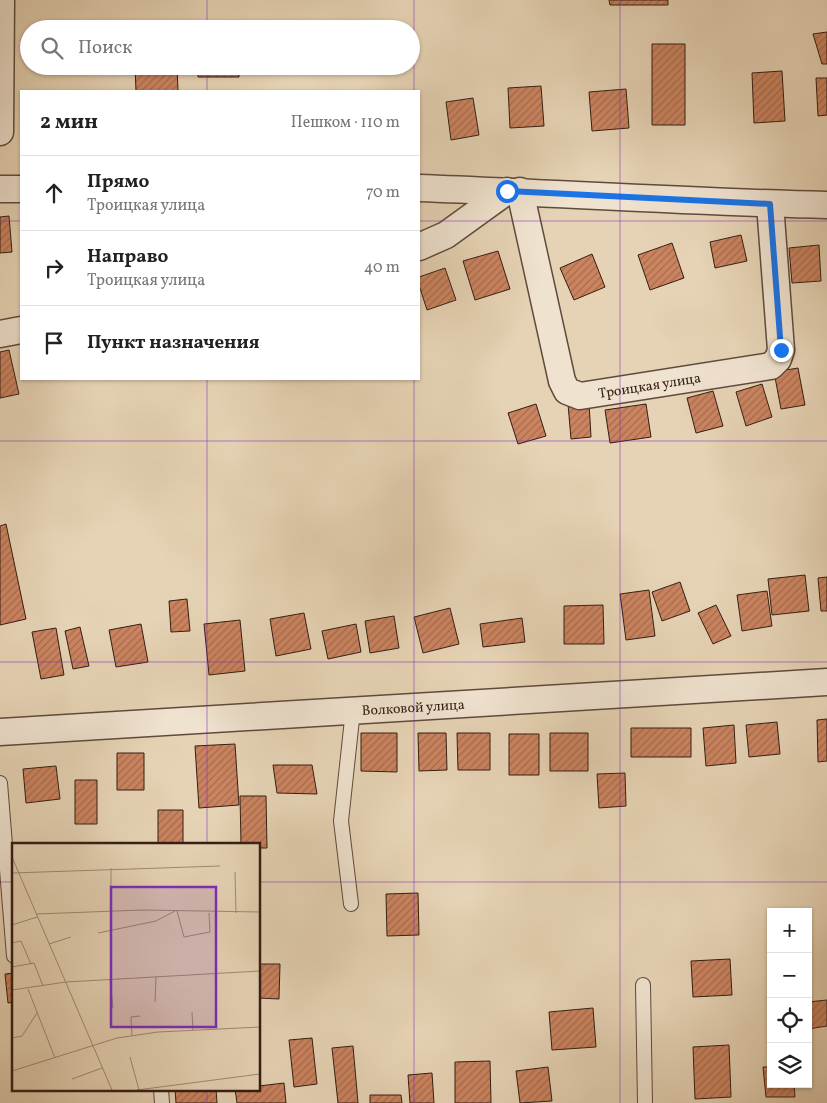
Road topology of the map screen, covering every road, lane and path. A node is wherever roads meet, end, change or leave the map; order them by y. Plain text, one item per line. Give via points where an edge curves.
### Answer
1 (1, 0) edge
2 (0, 132) edge
3 (420, 188) edge
4 (0, 189) edge
5 (20, 189) edge
6 (514, 191) junction
7 (770, 204) junction
8 (827, 205) edge
9 (420, 247) edge
10 (20, 330) edge
11 (0, 334) edge
12 (827, 682) edge
13 (353, 710) junction
14 (0, 732) edge
15 (0, 783) edge
16 (351, 904) dead end
17 (12, 931) edge
18 (643, 985) dead end
19 (161, 1090) edge
20 (162, 1103) edge
21 (646, 1103) edge

1 - 2 street
3 - 6 street
4 - 5 street
6 - 7 street
6 - 7 street, Троицкая улица via 562,381 567,391 580,396 771,366 778,359 781,350
6 - 9 street via 446,235
7 - 8 street
10 - 11 street
12 - 13 street, Волковой улица
13 - 14 street, Волковой улица
13 - 16 lane via 341,821
15 - 17 lane
18 - 21 lane
19 - 20 lane

